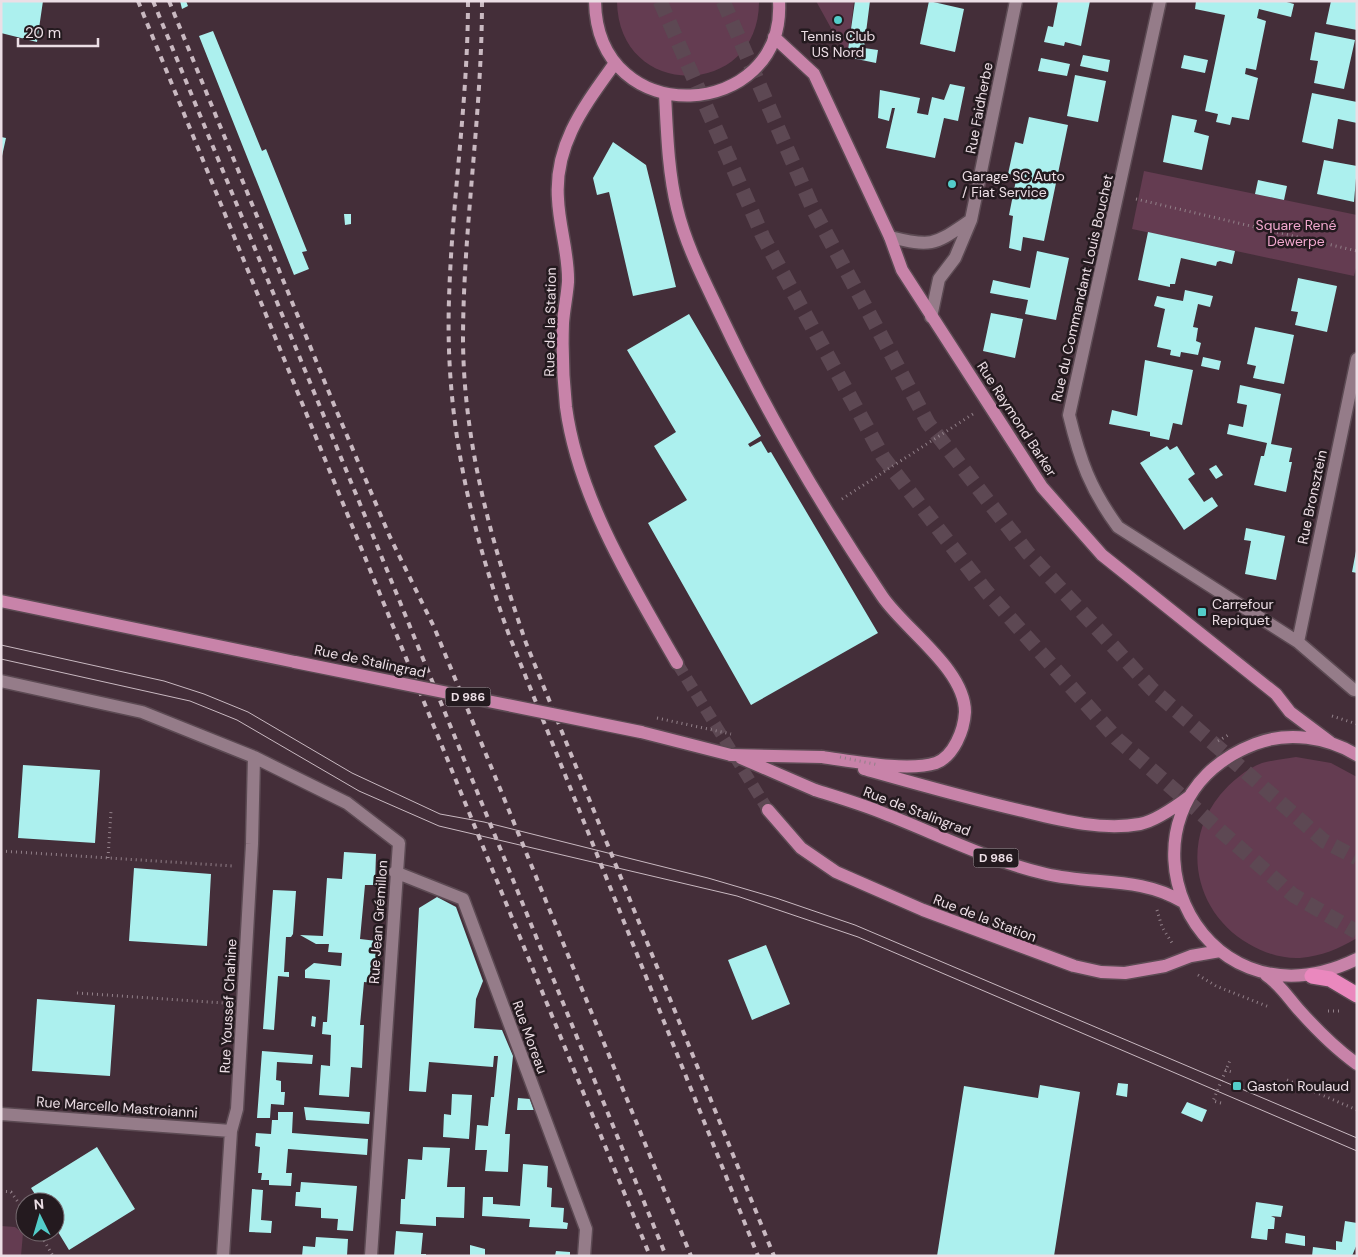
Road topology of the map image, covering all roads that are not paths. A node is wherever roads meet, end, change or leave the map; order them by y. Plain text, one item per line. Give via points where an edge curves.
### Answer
1 (595, 1) edge
2 (779, 1) edge
3 (1016, 1) edge
4 (1160, 1) edge
5 (774, 37) junction
6 (615, 63) junction
7 (665, 94) junction
8 (971, 220) junction
9 (890, 237) junction
10 (931, 318) junction
11 (1357, 359) edge
12 (1, 601) edge
13 (1298, 642) junction
14 (677, 663) tunnel mouth
15 (1, 681) edge
16 (1354, 690) dead end
17 (1330, 742) junction
18 (1353, 750) edge
19 (731, 755) junction
20 (254, 756) junction
21 (822, 757) junction
22 (1192, 794) junction
23 (768, 810) tunnel mouth
24 (395, 872) junction
25 (1183, 902) junction
26 (1220, 952) junction
27 (1357, 959) edge
28 (1262, 972) junction
29 (1312, 976) junction
30 (1357, 995) edge
31 (1357, 1064) edge
32 (1, 1114) edge
33 (231, 1131) junction
34 (223, 1256) edge
35 (371, 1256) edge
36 (584, 1256) edge

1 - 6 main road via 602,42
2 - 5 main road via 780,12
3 - 8 street, Rue Faidherbe
4 - 13 street, Rue du Commandant Louis Bouchet via 1069,415 1079,458 1099,500 1118,527
5 - 7 main road via 764,57 749,74 730,86 709,94 687,97
5 - 9 main road, Rue Raymond Barker via 814,74
6 - 7 main road via 638,83
6 - 14 main road, Rue de la Station via 581,111 559,162 558,198 568,280 563,324 566,398 572,436 599,515 638,596
7 - 21 main road via 669,164 677,208 692,255 745,368 803,471 884,598 945,667 963,700 963,724 956,745 938,762 886,765
8 - 9 street via 932,243 919,245
8 - 10 street, Rue Faidherbe via 955,258 939,279
9 - 10 main road, Rue Raymond Barker via 902,270
10 - 17 main road, Rue Raymond Barker via 990,403 1042,487 1102,555 1276,694 1290,712
11 - 13 street, Rue Bronsztein
12 - 19 main road, Rue de Stalingrad / D 986, bridge via 641,732
13 - 16 street, Rue du Commandant Louis Bouchet
15 - 20 street, Rue Jean Grémillon via 142,712
17 - 18 main road
17 - 22 main road via 1285,737 1262,741 1222,761
19 - 21 main road, Rue de Stalingrad, bridge
19 - 25 main road, Rue de Stalingrad / D 986, bridge via 1014,865 1048,875 1140,884
20 - 24 street, Rue Jean Grémillon via 347,804 399,843
20 - 33 street, Rue Youssef Chahine via 237,1109
21 - 22 main road, Rue de Stalingrad via 981,802 1066,821 1103,825 1141,824 1174,808
22 - 25 main road via 1183,811 1174,847 1174,866
23 - 26 main road, Rue de la Station via 801,848 836,872 923,910 1074,966 1125,973 1165,966 1199,954
24 - 35 street, Rue Jean Grémillon
24 - 36 street, Rue Moreau via 463,900 586,1229
25 - 26 main road via 1198,929
26 - 28 main road
27 - 29 main road via 1336,970
28 - 29 main road
28 - 31 main road via 1341,1052
29 - 30 highway via 1330,980
32 - 33 street, Rue Marcello Mastroianni
33 - 34 street, Rue Youssef Chahine

